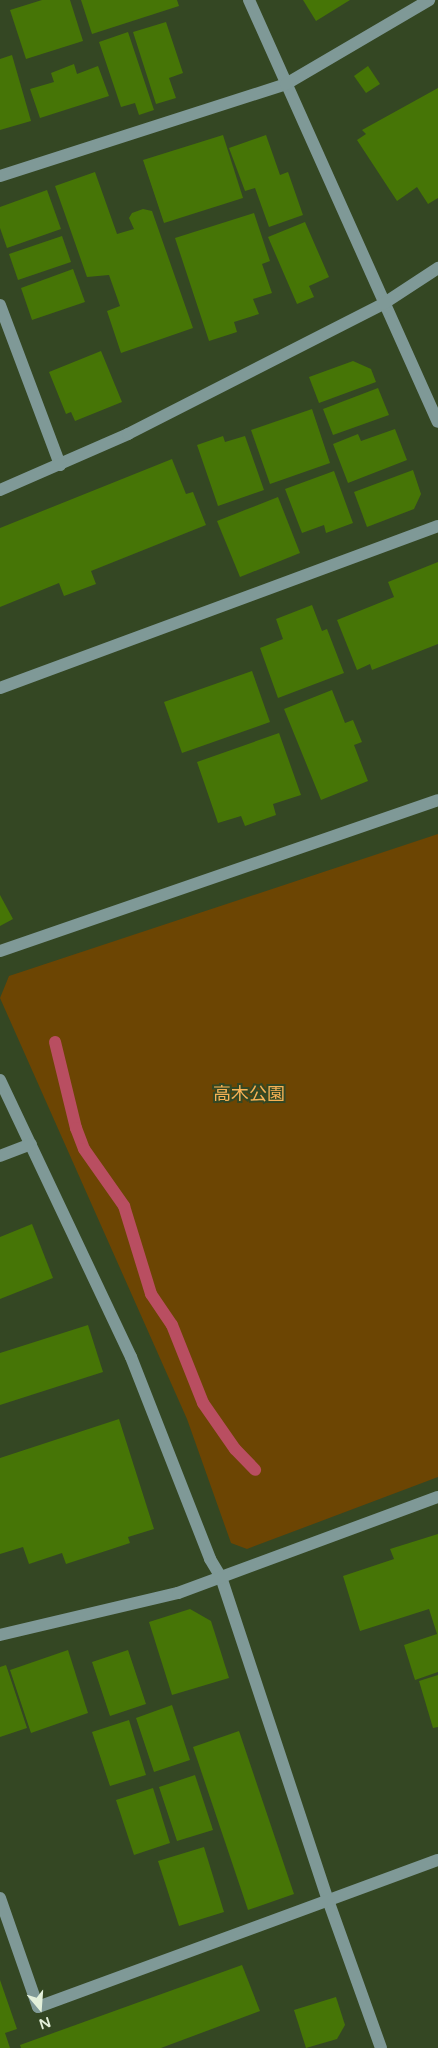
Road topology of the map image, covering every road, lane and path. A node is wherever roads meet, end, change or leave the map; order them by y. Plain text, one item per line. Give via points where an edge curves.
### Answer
1 (249, 0) edge
2 (429, 0) edge
3 (286, 84) junction
4 (0, 176) edge
5 (438, 268) edge
6 (383, 304) junction
7 (0, 305) edge
8 (438, 422) edge
9 (60, 465) junction
10 (0, 490) edge
11 (438, 526) edge
12 (0, 688) edge
13 (438, 800) edge
14 (0, 951) edge
15 (0, 1080) edge
16 (30, 1144) junction
17 (0, 1156) edge
18 (438, 1497) edge
19 (221, 1577) junction
20 (0, 1635) edge
21 (438, 1860) edge
22 (0, 1898) edge
23 (328, 1900) junction
24 (382, 2048) edge

1 - 3 street
2 - 3 street
3 - 4 street
3 - 6 street
5 - 6 street
6 - 8 street
6 - 9 street
7 - 9 street
9 - 10 street
11 - 12 street
13 - 14 street
15 - 16 street
16 - 17 street
16 - 19 street via 131,1357 210,1559
18 - 19 street
19 - 20 street via 178,1593
19 - 23 street
21 - 23 street
22 - 23 street via 38,2007
23 - 24 street

